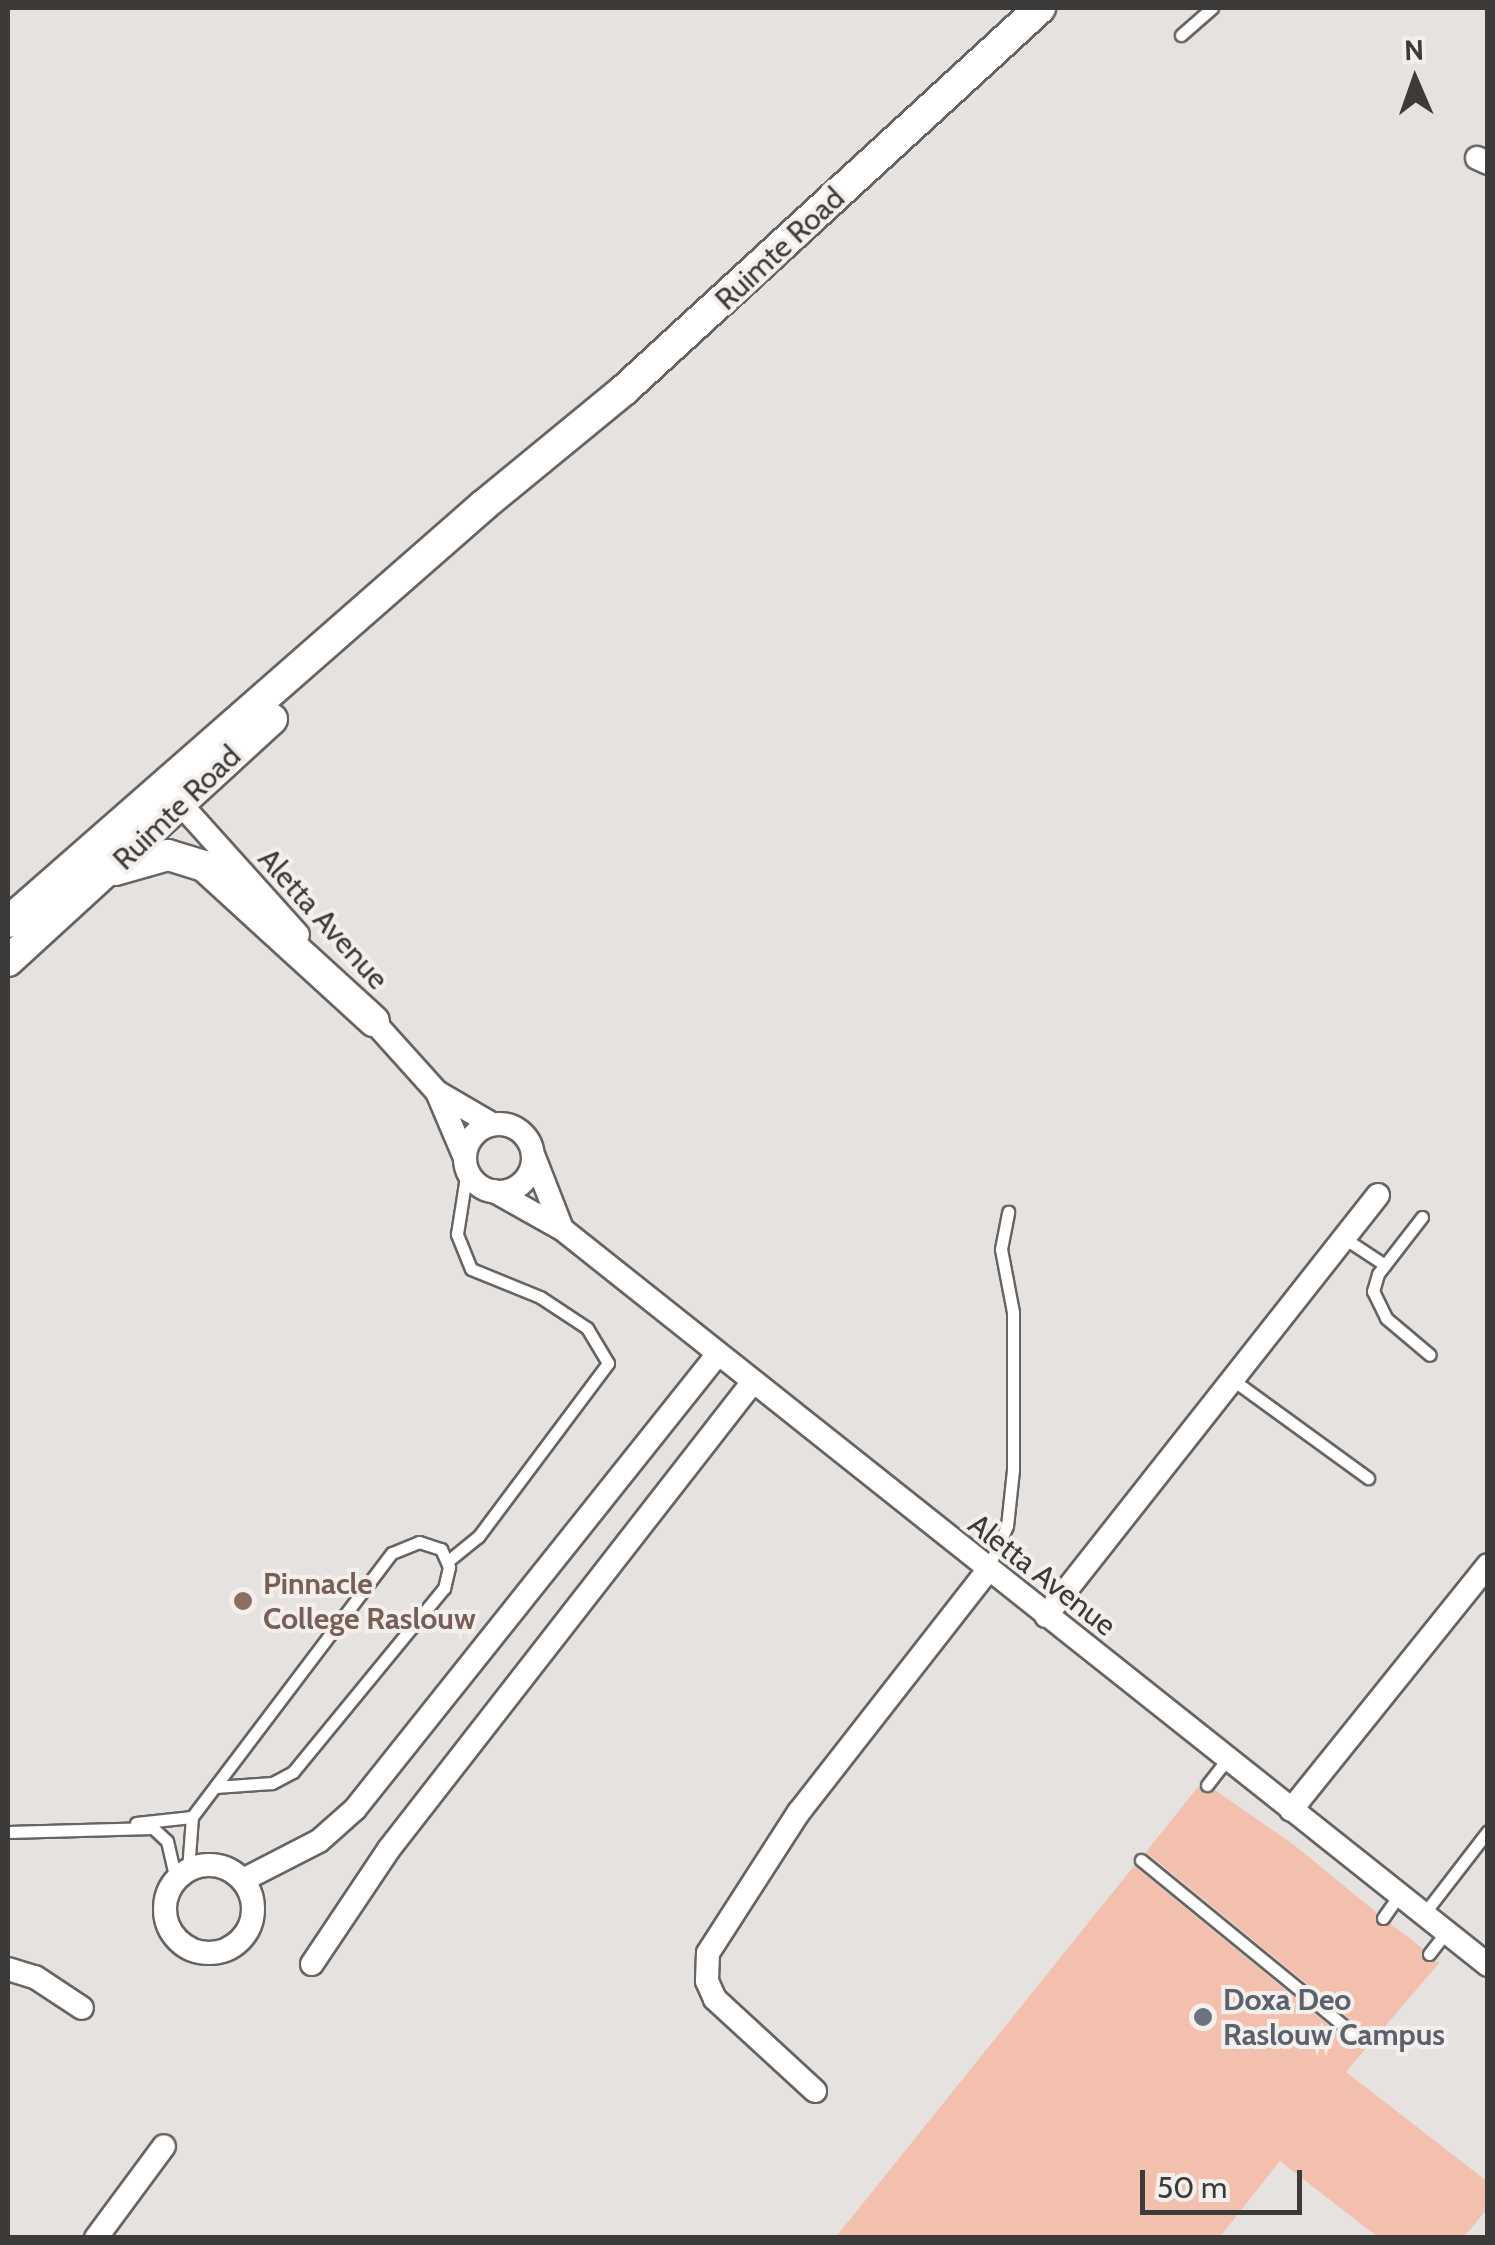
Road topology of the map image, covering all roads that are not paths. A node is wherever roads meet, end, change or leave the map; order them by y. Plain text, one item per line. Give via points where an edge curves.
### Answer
1 (1040, 8) edge
2 (1212, 8) edge
3 (1181, 35) dead end
4 (172, 795) junction
5 (112, 870) junction
6 (8, 922) edge
7 (8, 961) edge
8 (374, 1021) junction
9 (437, 1092) junction
10 (492, 1124) junction
11 (534, 1157) junction
12 (466, 1164) junction
13 (494, 1192) junction
14 (1378, 1195) dead end
15 (1008, 1212) dead end
16 (1422, 1218) dead end
17 (562, 1229) junction
18 (1344, 1238) junction
19 (1385, 1265) junction
20 (717, 1355) junction
21 (1430, 1355) dead end
22 (1233, 1380) junction
23 (752, 1383) junction
24 (1368, 1478) dead end
25 (448, 1561) junction
26 (1488, 1564) edge
27 (987, 1571) junction
28 (1046, 1616) junction
29 (1228, 1760) junction
30 (1207, 1785) dead end
31 (215, 1787) junction
32 (1291, 1810) junction
33 (192, 1817) junction
34 (122, 1826) junction
35 (1488, 1831) edge
36 (8, 1832) edge
37 (1141, 1860) dead end
38 (182, 1875) junction
39 (243, 1880) junction
40 (1399, 1895) junction
41 (1423, 1914) junction
42 (1383, 1918) dead end
43 (1446, 1932) junction
44 (1429, 1954) dead end
45 (312, 1964) dead end
46 (1488, 1965) edge
47 (8, 1969) edge
48 (82, 2008) dead end
49 (1362, 2040) dead end
50 (815, 2091) dead end
51 (164, 2146) dead end
52 (96, 2238) edge

1 - 4 main road, Ruimte Road via 624,390 484,505
2 - 3 lane
4 - 5 main road, Ruimte Road
4 - 6 main road, Ruimte Road
4 - 8 street, Aletta Avenue
5 - 7 main road, Ruimte Road
5 - 8 main road via 168,855 204,866
8 - 9 street, Aletta Avenue
9 - 10 street, Aletta Avenue
9 - 12 street, Aletta Avenue
10 - 11 street via 525,1135
10 - 12 street via 472,1136
11 - 13 street via 526,1179
11 - 17 street, Aletta Avenue
12 - 13 street
12 - 25 lane via 457,1234 471,1268 540,1297 587,1328 608,1363 478,1537
13 - 17 street, Aletta Avenue
14 - 18 street
15 - 27 lane via 1000,1248 1013,1312 1013,1470 1007,1526
16 - 19 lane
17 - 20 street, Aletta Avenue
18 - 19 lane
18 - 22 street
19 - 21 lane via 1373,1292 1376,1306
20 - 23 street, Aletta Avenue
20 - 39 street via 355,1809 319,1841
22 - 24 lane
22 - 28 street
23 - 27 street, Aletta Avenue
23 - 45 street via 389,1848
25 - 31 lane via 444,1588 293,1772 272,1783
25 - 31 lane via 428,1542 398,1546
26 - 32 street
27 - 28 street, Aletta Avenue
27 - 50 street via 799,1812 708,1953 707,1981 715,1999
28 - 29 street, Aletta Avenue
29 - 30 lane
29 - 32 street, Aletta Avenue
31 - 33 lane
32 - 40 street, Aletta Avenue
33 - 34 lane
33 - 38 lane
34 - 36 lane
34 - 38 lane via 165,1836
35 - 41 lane
37 - 49 lane
38 - 39 street via 217,1865
38 - 39 street via 168,1892 166,1921 182,1945 210,1954 237,1944 253,1921
40 - 41 street, Aletta Avenue
40 - 42 lane
41 - 43 street, Aletta Avenue
43 - 44 lane
43 - 46 street, Aletta Avenue
47 - 48 street via 35,1977
51 - 52 street

